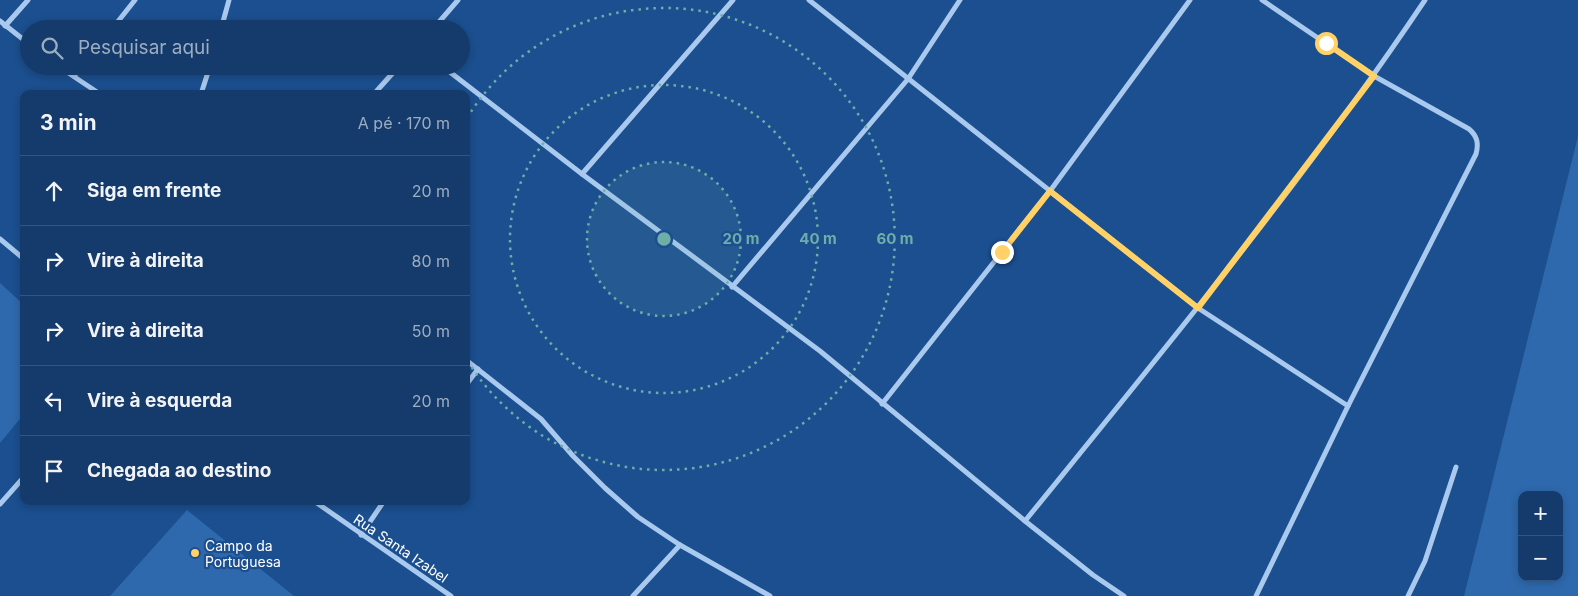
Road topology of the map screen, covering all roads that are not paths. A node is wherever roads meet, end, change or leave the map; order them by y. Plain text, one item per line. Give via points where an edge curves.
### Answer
1 (28, 0) edge
2 (135, 0) edge
3 (229, 0) edge
4 (458, 0) edge
5 (733, 0) edge
6 (809, 0) edge
7 (960, 0) edge
8 (1190, 0) edge
9 (1262, 0) edge
10 (1425, 0) edge
11 (119, 20) edge
12 (223, 20) edge
13 (441, 20) edge
14 (0, 22) edge
15 (5, 26) junction
16 (20, 37) edge
17 (207, 75) edge
18 (391, 75) edge
19 (454, 75) edge
20 (74, 76) edge
21 (1374, 76) junction
22 (908, 79) junction
23 (94, 90) edge
24 (203, 90) edge
25 (378, 90) edge
26 (582, 174) junction
27 (1050, 191) junction
28 (0, 239) edge
29 (20, 256) edge
30 (732, 286) junction
31 (1198, 308) junction
32 (470, 363) edge
33 (478, 369) junction
34 (470, 380) edge
35 (882, 404) junction
36 (1348, 406) junction
37 (1456, 467) dead end
38 (20, 482) edge
39 (0, 504) edge
40 (320, 505) edge
41 (381, 505) edge
42 (1025, 521) junction
43 (361, 535) junction
44 (680, 545) junction
45 (451, 596) edge
46 (633, 596) edge
47 (770, 596) edge
48 (1124, 596) edge
49 (1256, 596) edge
50 (1408, 596) edge

1 - 15 street
2 - 11 street
3 - 12 street
4 - 13 street
5 - 26 street
6 - 22 street
7 - 22 street
8 - 27 street
9 - 21 street
10 - 21 street
14 - 15 street
15 - 16 street
17 - 24 street
18 - 25 street
19 - 26 street
20 - 23 street
21 - 31 street
21 - 36 street via 1469,129 1478,147
22 - 27 street
22 - 30 street
26 - 30 street
27 - 31 street
27 - 35 street
28 - 29 street
30 - 35 street via 820,351
31 - 36 street
31 - 42 street
32 - 33 street
33 - 34 street
33 - 44 street via 541,419 573,456 638,517
35 - 42 street
36 - 49 street
37 - 50 street via 1425,561
38 - 39 street
40 - 43 street, Rua Santa Izabel
41 - 43 street
42 - 48 street
43 - 45 street, Rua Santa Izabel
44 - 46 street
44 - 47 street

